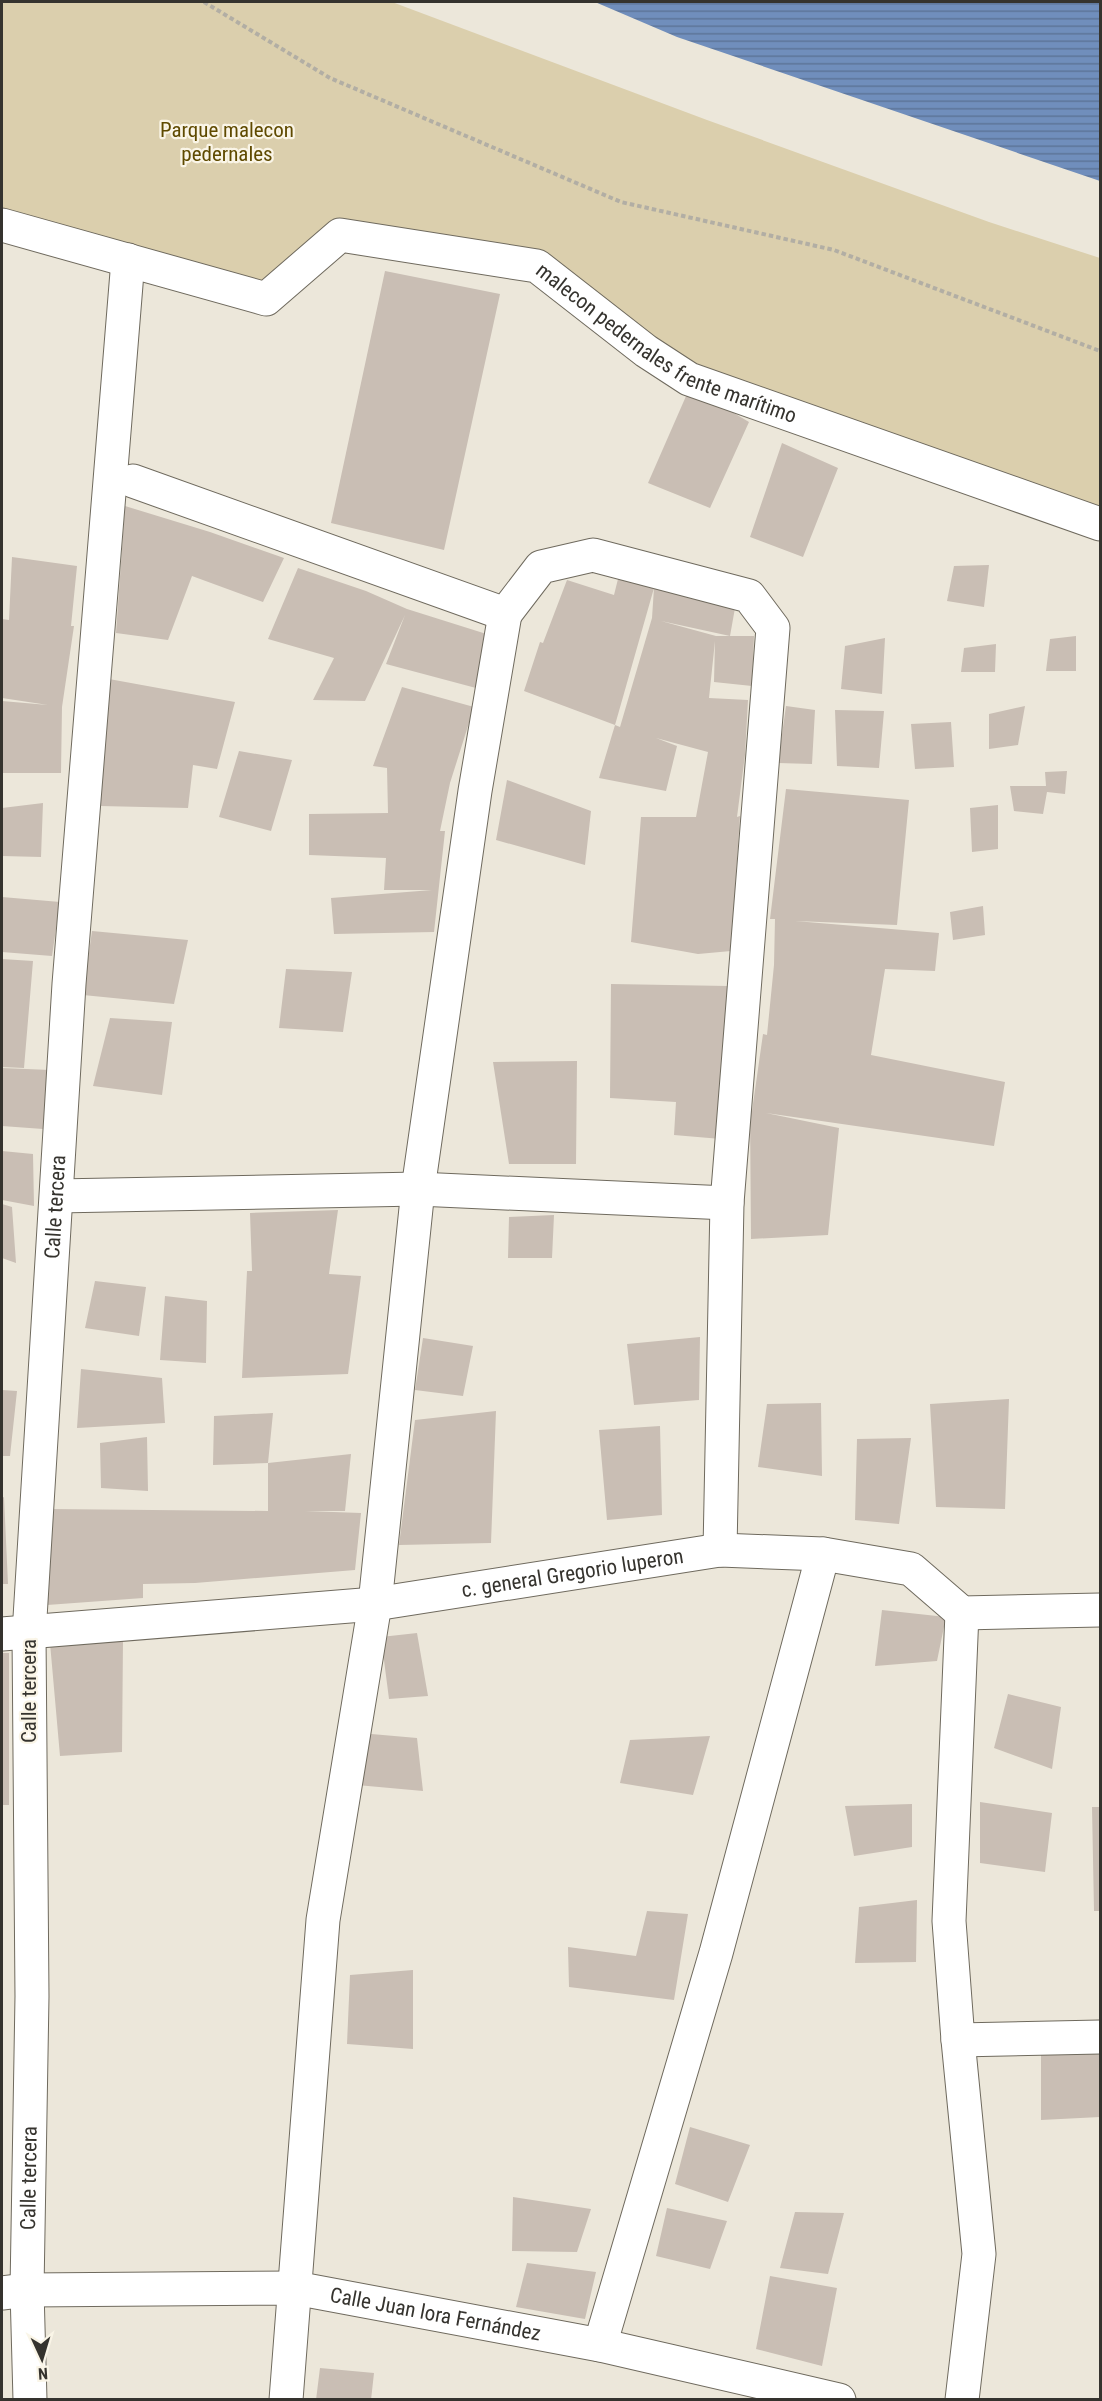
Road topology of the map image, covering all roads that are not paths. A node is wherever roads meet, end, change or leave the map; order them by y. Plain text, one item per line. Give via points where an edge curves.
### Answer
1 (2, 225) edge
2 (128, 260) junction
3 (133, 481) dead end
4 (1101, 524) edge
5 (505, 614) junction
6 (418, 1189) junction
7 (57, 1196) junction
8 (727, 1203) junction
9 (720, 1550) junction
10 (823, 1554) junction
11 (375, 1604) junction
12 (1101, 1610) edge
13 (962, 1613) junction
14 (15, 1634) edge
15 (1101, 2037) edge
16 (958, 2040) junction
17 (295, 2288) junction
18 (14, 2292) edge
19 (600, 2345) junction
20 (30, 2400) edge
21 (286, 2400) edge
22 (839, 2400) edge
23 (962, 2400) edge

1 - 2 street, malecon pedernales frente marítimo
2 - 4 street, malecon pedernales frente marítimo via 266,299 340,235 537,266 646,351 689,379
2 - 7 street, Calle tercera via 69,984
3 - 5 street
5 - 6 street via 473,803
5 - 8 street via 541,567 593,555 749,596 773,628
6 - 7 street
6 - 8 street
6 - 11 street
7 - 14 street, Calle tercera
8 - 9 street
9 - 10 street, c. general Gregorio luperon
9 - 11 street, c. general Gregorio luperon
10 - 13 street, c. general Gregorio luperon via 911,1569
10 - 19 street via 716,1953
11 - 14 street, c. general Gregorio luperon
11 - 17 street via 323,1920
12 - 13 street
13 - 16 street via 949,1921
14 - 18 street, Calle tercera via 32,1996
15 - 16 street
16 - 23 street via 978,2254
17 - 18 street, Calle Juan lora Fernández
17 - 19 street, Calle Juan lora Fernández
17 - 21 street
18 - 20 street, Calle tercera
19 - 22 street, Calle Juan lora Fernández

